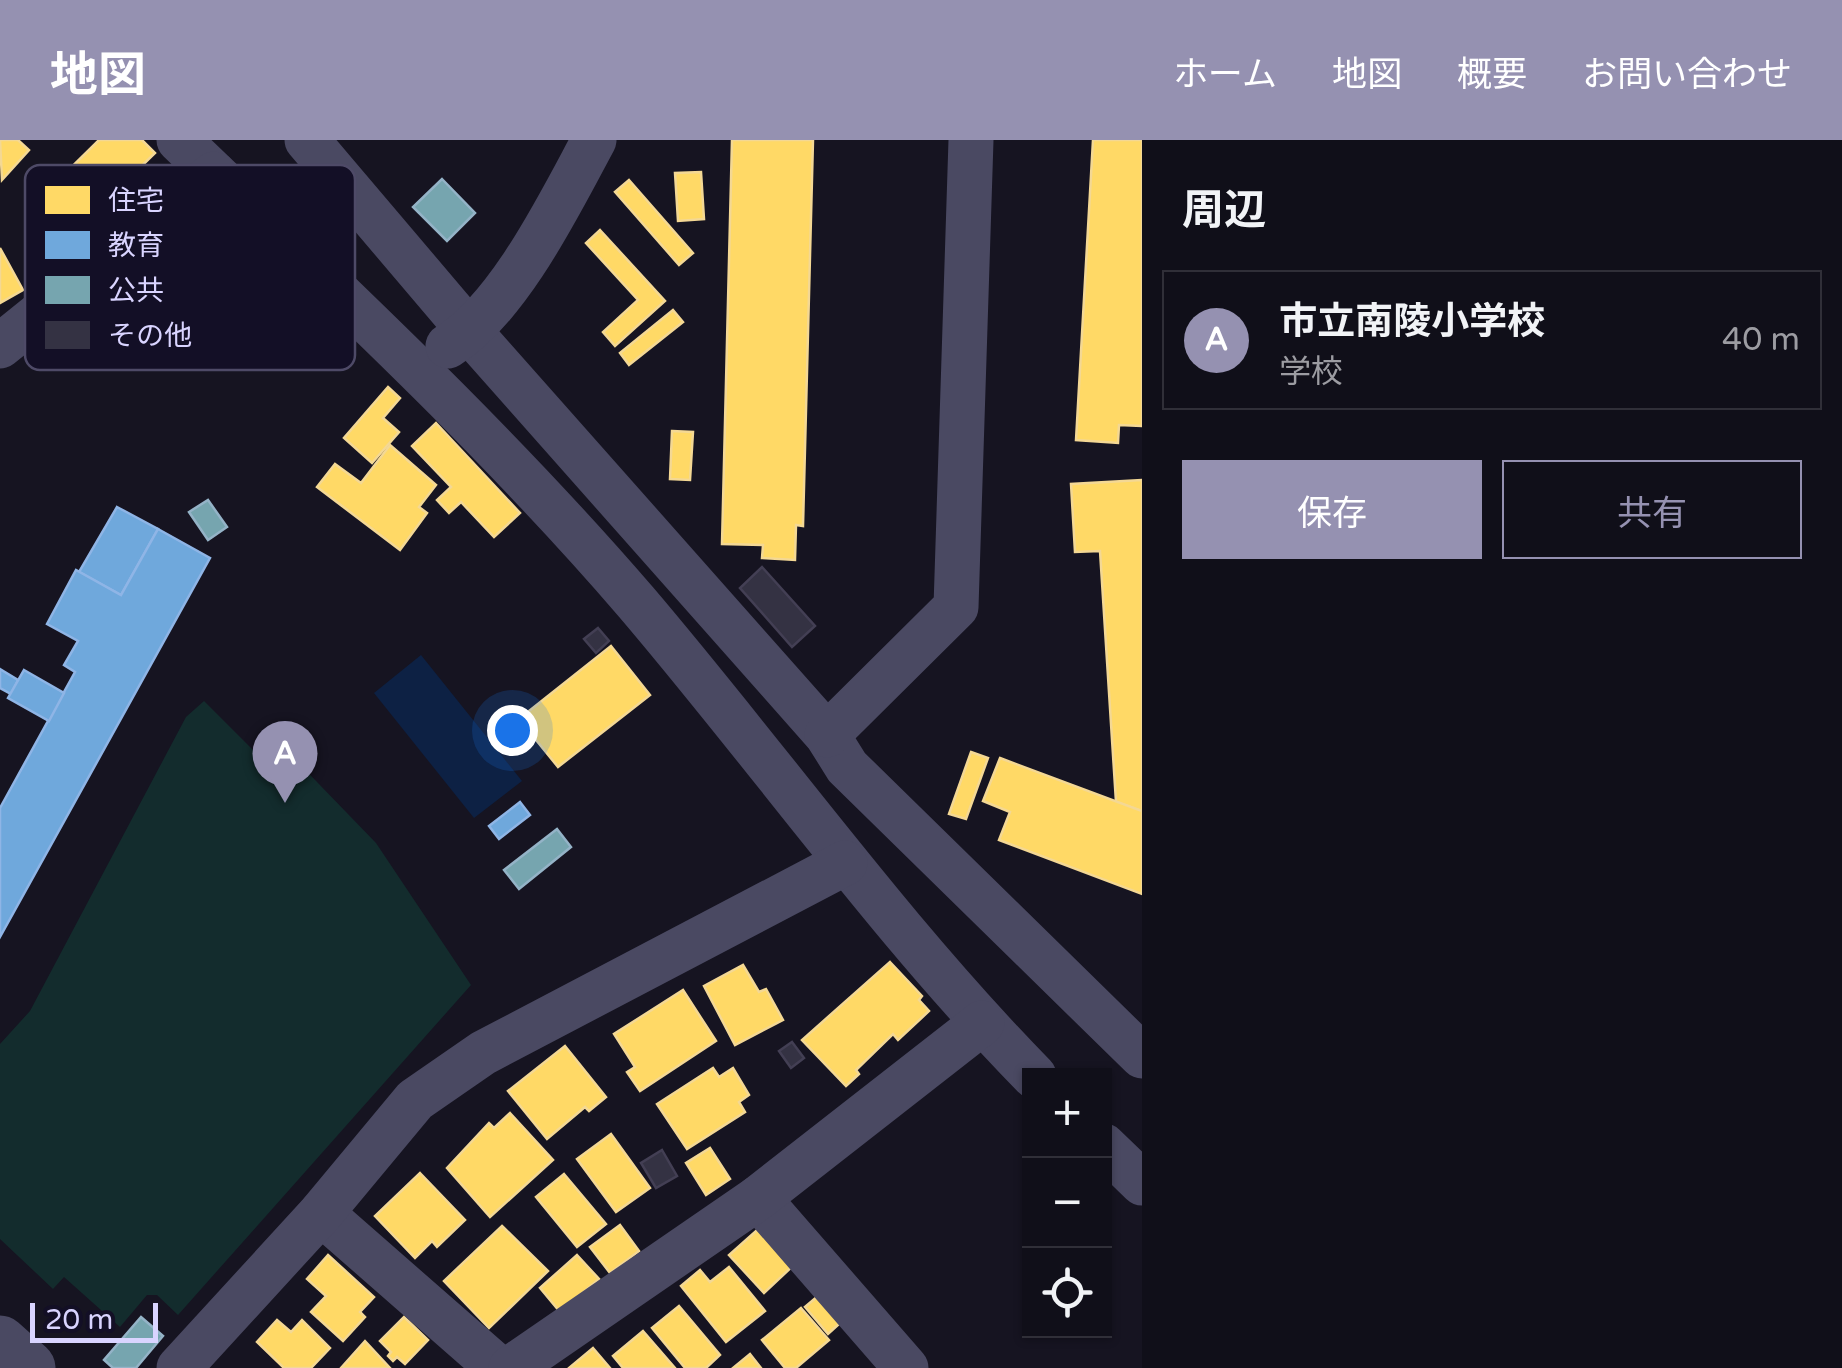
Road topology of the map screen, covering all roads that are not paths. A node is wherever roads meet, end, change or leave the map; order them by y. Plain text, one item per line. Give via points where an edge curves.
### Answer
1 (179, 140) edge
2 (308, 140) edge
3 (594, 140) edge
4 (971, 140) edge
5 (205, 165) edge
6 (329, 165) edge
7 (355, 196) edge
8 (355, 307) edge
9 (25, 326) edge
10 (470, 332) junction
11 (0, 346) edge
12 (416, 365) junction
13 (827, 735) junction
14 (845, 863) junction
15 (982, 1023) junction
16 (1142, 1056) edge
17 (1026, 1068) edge
18 (1112, 1154) edge
19 (1142, 1183) edge
20 (758, 1198) junction
21 (321, 1213) junction
22 (0, 1343) edge
23 (28, 1368) edge
24 (179, 1368) edge
25 (498, 1368) edge
26 (511, 1368) edge
27 (906, 1368) edge

1 - 5 street
2 - 6 street
3 - 10 street via 542,237
4 - 13 street via 956,606
7 - 10 street
8 - 12 street
9 - 11 street
10 - 12 street
10 - 13 street
12 - 14 street via 636,602
13 - 16 street via 848,767
14 - 15 street
14 - 21 street via 483,1053 416,1100
15 - 17 street
15 - 20 street
18 - 19 street
20 - 26 street
20 - 27 street
21 - 24 street
21 - 25 street
22 - 23 street

